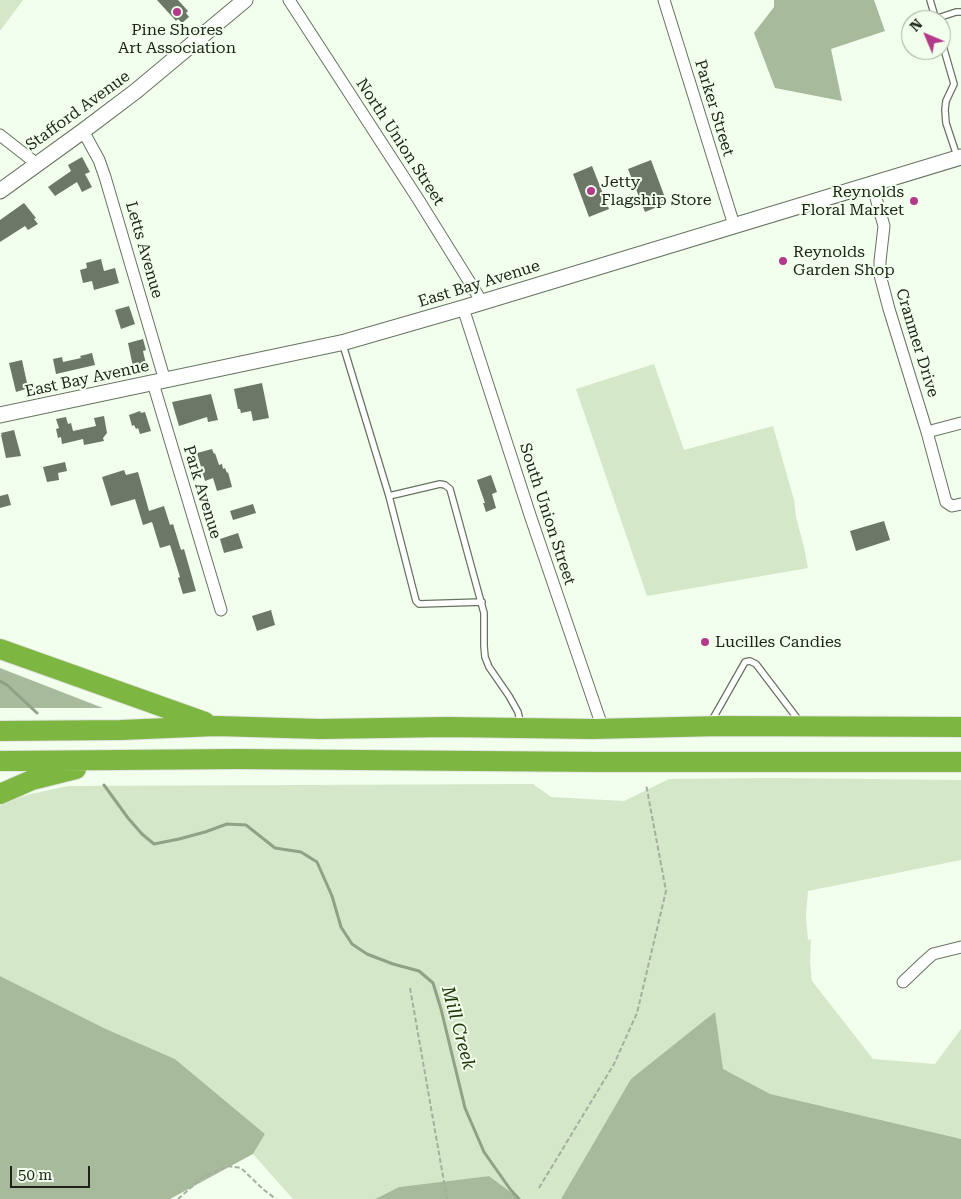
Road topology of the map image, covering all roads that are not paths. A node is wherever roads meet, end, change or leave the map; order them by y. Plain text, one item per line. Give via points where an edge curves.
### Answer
1 (244, 0) edge
2 (289, 0) edge
3 (664, 0) edge
4 (947, 60) edge
5 (961, 82) edge
6 (954, 84) junction
7 (83, 131) junction
8 (0, 135) edge
9 (959, 158) edge
10 (37, 164) junction
11 (872, 184) junction
12 (0, 191) edge
13 (734, 225) junction
14 (482, 302) junction
15 (463, 308) junction
16 (342, 343) junction
17 (159, 382) junction
18 (0, 415) edge
19 (961, 423) edge
20 (927, 432) junction
21 (389, 496) junction
22 (957, 505) edge
23 (482, 602) junction
24 (221, 610) dead end
25 (0, 650) edge
26 (216, 726) junction
27 (708, 727) junction
28 (961, 727) edge
29 (521, 728) junction
30 (805, 728) junction
31 (603, 729) junction
32 (0, 731) edge
33 (112, 760) junction
34 (0, 761) edge
35 (961, 762) edge
36 (0, 794) edge
37 (961, 947) edge
38 (903, 982) dead end

1 - 7 street, Stafford Avenue
2 - 14 street, North Union Street
3 - 13 street, Parker Street
4 - 6 lane
5 - 6 lane
6 - 9 lane via 945,110 946,123
7 - 10 street, Stafford Avenue
7 - 17 street, Letts Avenue via 99,160 109,188
8 - 10 street
9 - 11 street, East Bay Avenue
10 - 12 street, Stafford Avenue
11 - 13 street, East Bay Avenue
11 - 20 street, Cranmer Drive via 884,226 880,275
13 - 14 street, East Bay Avenue
14 - 15 street, East Bay Avenue
15 - 16 street, East Bay Avenue
15 - 31 street, South Union Street
16 - 17 street, East Bay Avenue
16 - 21 lane
17 - 18 street, East Bay Avenue
17 - 24 street, Park Avenue
19 - 20 street
20 - 22 street, Cranmer Drive via 946,502
21 - 23 lane via 416,601 419,604
21 - 23 lane via 440,484 450,489
23 - 29 lane via 485,657 518,712
25 - 26 highway
26 - 29 highway
26 - 32 highway
27 - 30 highway
27 - 30 lane via 745,662 750,661 756,664
27 - 31 highway
28 - 30 highway
29 - 31 highway
33 - 34 highway
33 - 35 highway
33 - 36 highway via 32,780
37 - 38 street via 933,954

